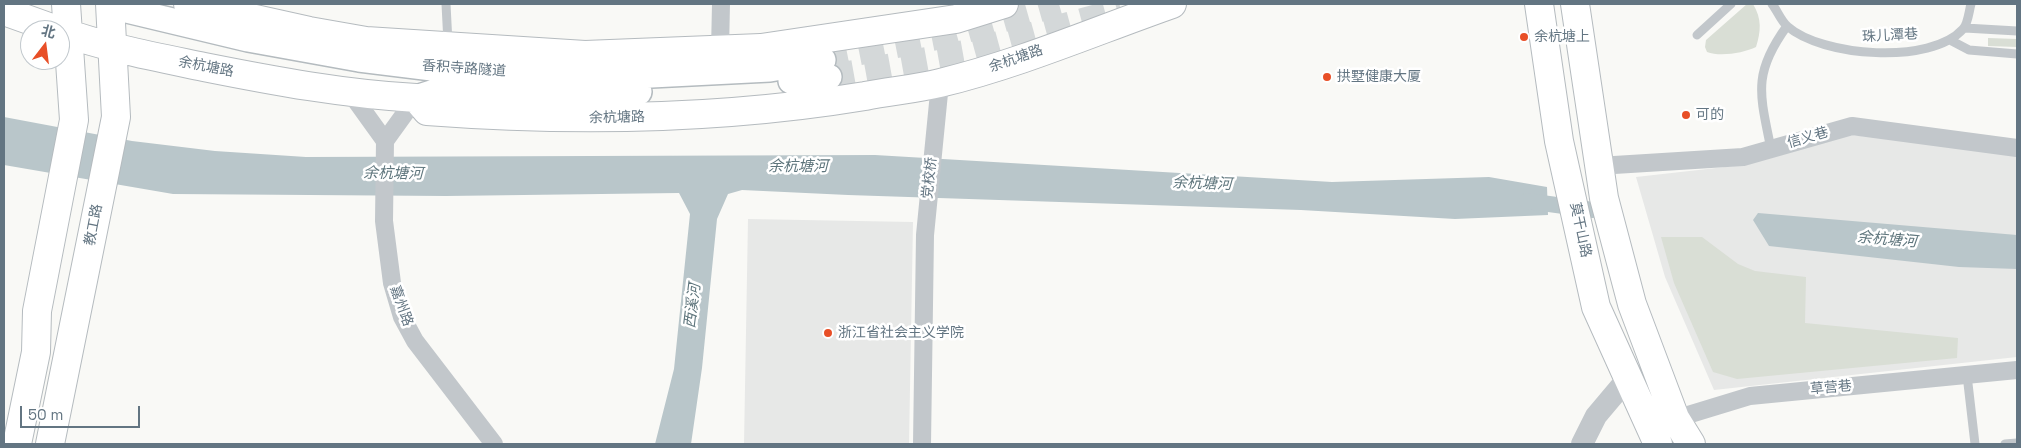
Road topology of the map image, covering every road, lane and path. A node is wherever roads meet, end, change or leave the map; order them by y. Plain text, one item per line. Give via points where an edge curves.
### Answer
1 (66, 4) edge
2 (110, 4) edge
3 (188, 4) edge
4 (446, 4) edge
5 (721, 4) edge
6 (1004, 4) edge
7 (1172, 4) edge
8 (1538, 4) edge
9 (1575, 4) edge
10 (1730, 4) edge
11 (1772, 4) edge
12 (1971, 4) edge
13 (4, 11) edge
14 (29, 20) edge
15 (64, 20) edge
16 (1787, 26) junction
17 (1964, 28) junction
18 (2017, 32) edge
19 (70, 35) edge
20 (1697, 35) dead end
21 (1950, 40) junction
22 (448, 47) junction
23 (112, 48) junction
24 (720, 50) junction
25 (2017, 54) edge
26 (67, 70) edge
27 (940, 83) junction
28 (349, 91) junction
29 (416, 98) junction
30 (385, 141) junction
31 (2017, 148) edge
32 (1771, 149) junction
33 (1598, 166) junction
34 (2017, 370) edge
35 (1967, 375) junction
36 (1628, 378) junction
37 (1674, 418) junction
38 (1654, 437) edge
39 (2017, 443) edge
40 (17, 444) edge
41 (50, 444) edge
42 (494, 444) edge
43 (922, 444) edge
44 (1582, 444) edge
45 (1691, 444) edge
46 (1976, 444) edge
47 (2005, 444) edge

1 - 15 main road
2 - 23 main road, 教工路
2 - 29 main road, 香积寺路隧道 via 248,39 432,68 612,77 826,68 715,88 598,95 441,90
3 - 22 main road via 309,31
4 - 22 lane
5 - 24 street
6 - 24 main road via 956,19 761,48
7 - 27 main road, 余杭塘路 via 1015,61
8 - 36 main road, 莫干山路 via 1560,141 1596,307
9 - 33 main road
10 - 20 lane
11 - 16 lane, 珠儿潭巷
12 - 17 lane
13 - 14 main road, 余杭塘路
16 - 21 lane, 珠儿潭巷 via 1818,43 1862,52 1910,50
16 - 32 lane via 1764,64 1763,106
17 - 18 lane
17 - 21 lane, 珠儿潭巷
19 - 23 main road, 余杭塘路
21 - 25 lane via 1968,50
22 - 24 main road via 585,55
23 - 28 main road, 余杭塘路 via 262,78
23 - 41 main road, 教工路 via 116,117
26 - 40 main road via 74,120 38,311 36,352
27 - 29 main road, 余杭塘路 via 804,106 600,119 427,111
27 - 43 street, 党校桥 via 927,210
28 - 29 main road, 余杭塘路
28 - 30 street
29 - 30 street
30 - 42 street, 嘉州路 via 384,221 392,283 402,318 415,341
31 - 32 street, 信义巷 via 1852,126
32 - 33 street, 信义巷 via 1743,157
33 - 37 main road via 1632,304
34 - 35 street, 草营巷
35 - 37 street, 草营巷 via 1750,396
35 - 46 lane
36 - 38 main road, 莫干山路
36 - 44 street via 1596,416
37 - 38 street, 草营巷
37 - 45 main road
39 - 47 lane

